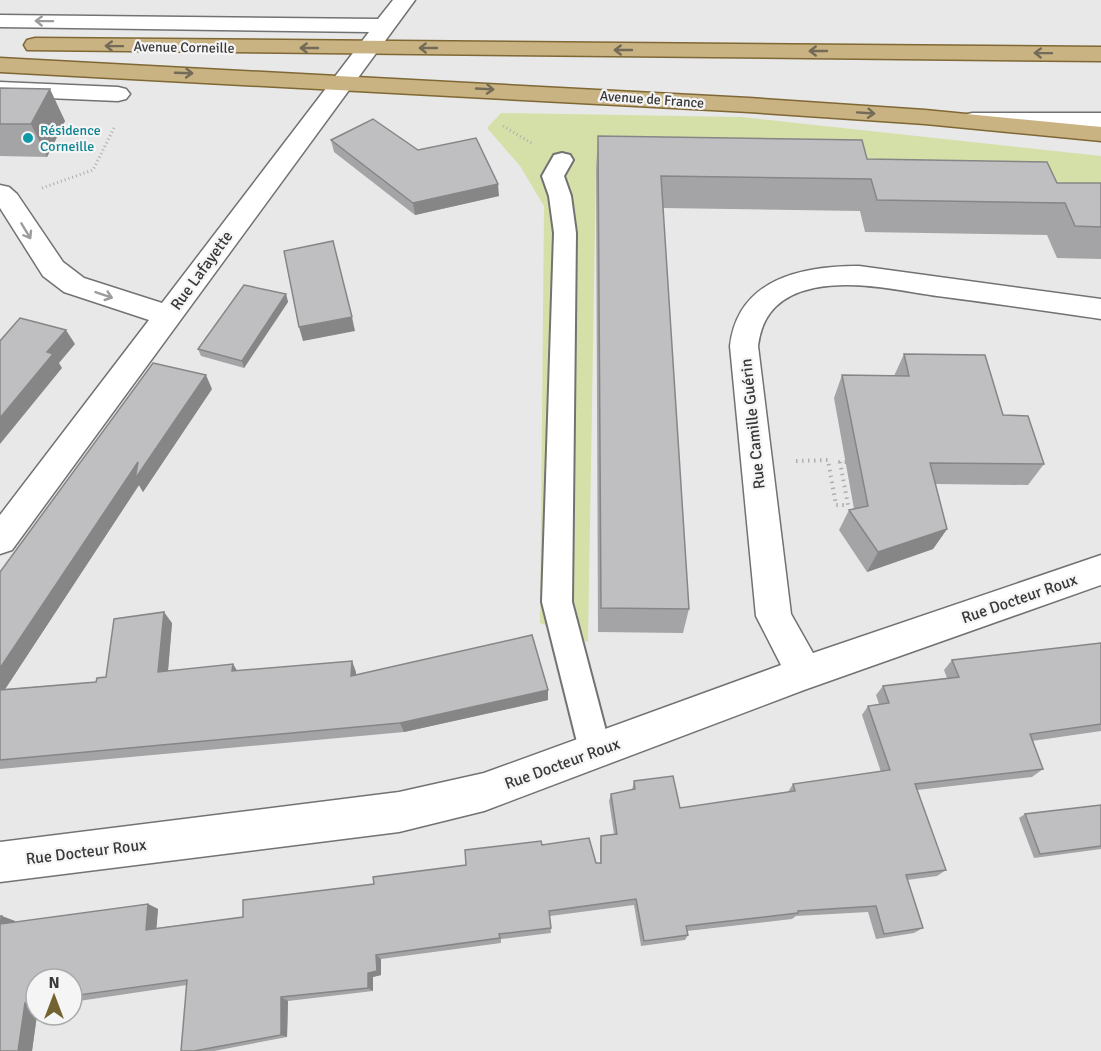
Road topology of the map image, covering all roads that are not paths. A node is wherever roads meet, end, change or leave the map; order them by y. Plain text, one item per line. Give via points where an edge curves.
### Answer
1 (404, 0) edge
2 (0, 21) edge
3 (384, 26) junction
4 (0, 44) edge
5 (367, 48) junction
6 (1101, 54) edge
7 (0, 65) edge
8 (343, 80) junction
9 (0, 89) edge
10 (118, 94) dead end
11 (961, 120) junction
12 (1101, 120) edge
13 (1101, 134) edge
14 (562, 160) road end
15 (4, 197) edge
16 (1101, 309) edge
17 (167, 315) junction
18 (0, 540) edge
19 (1101, 570) edge
20 (804, 673) junction
21 (596, 750) junction
22 (0, 861) edge

1 - 3 street, Rue Lafayette
3 -> 2 street
3 - 5 street, Rue Lafayette
5 -> 4 main road, Avenue Corneille
6 -> 5 main road, Avenue Corneille
5 - 8 street, Rue Lafayette
7 -> 8 main road, Avenue Corneille
8 -> 11 main road, Avenue de France
8 - 17 street, Rue Lafayette
9 - 10 street
11 - 12 street
11 - 13 main road, Avenue de France
14 - 21 lane via 553,176 565,233 557,602
15 -> 17 street via 53,269 74,285
16 - 20 street, Rue Camille Guérin via 859,275 829,275 801,281 782,291 765,301 749,319 744,346 774,616
17 - 18 street, Rue Lafayette
19 - 20 street, Rue Docteur Roux
20 - 21 street, Rue Docteur Roux
21 - 22 street, Rue Docteur Roux via 484,792 399,812

